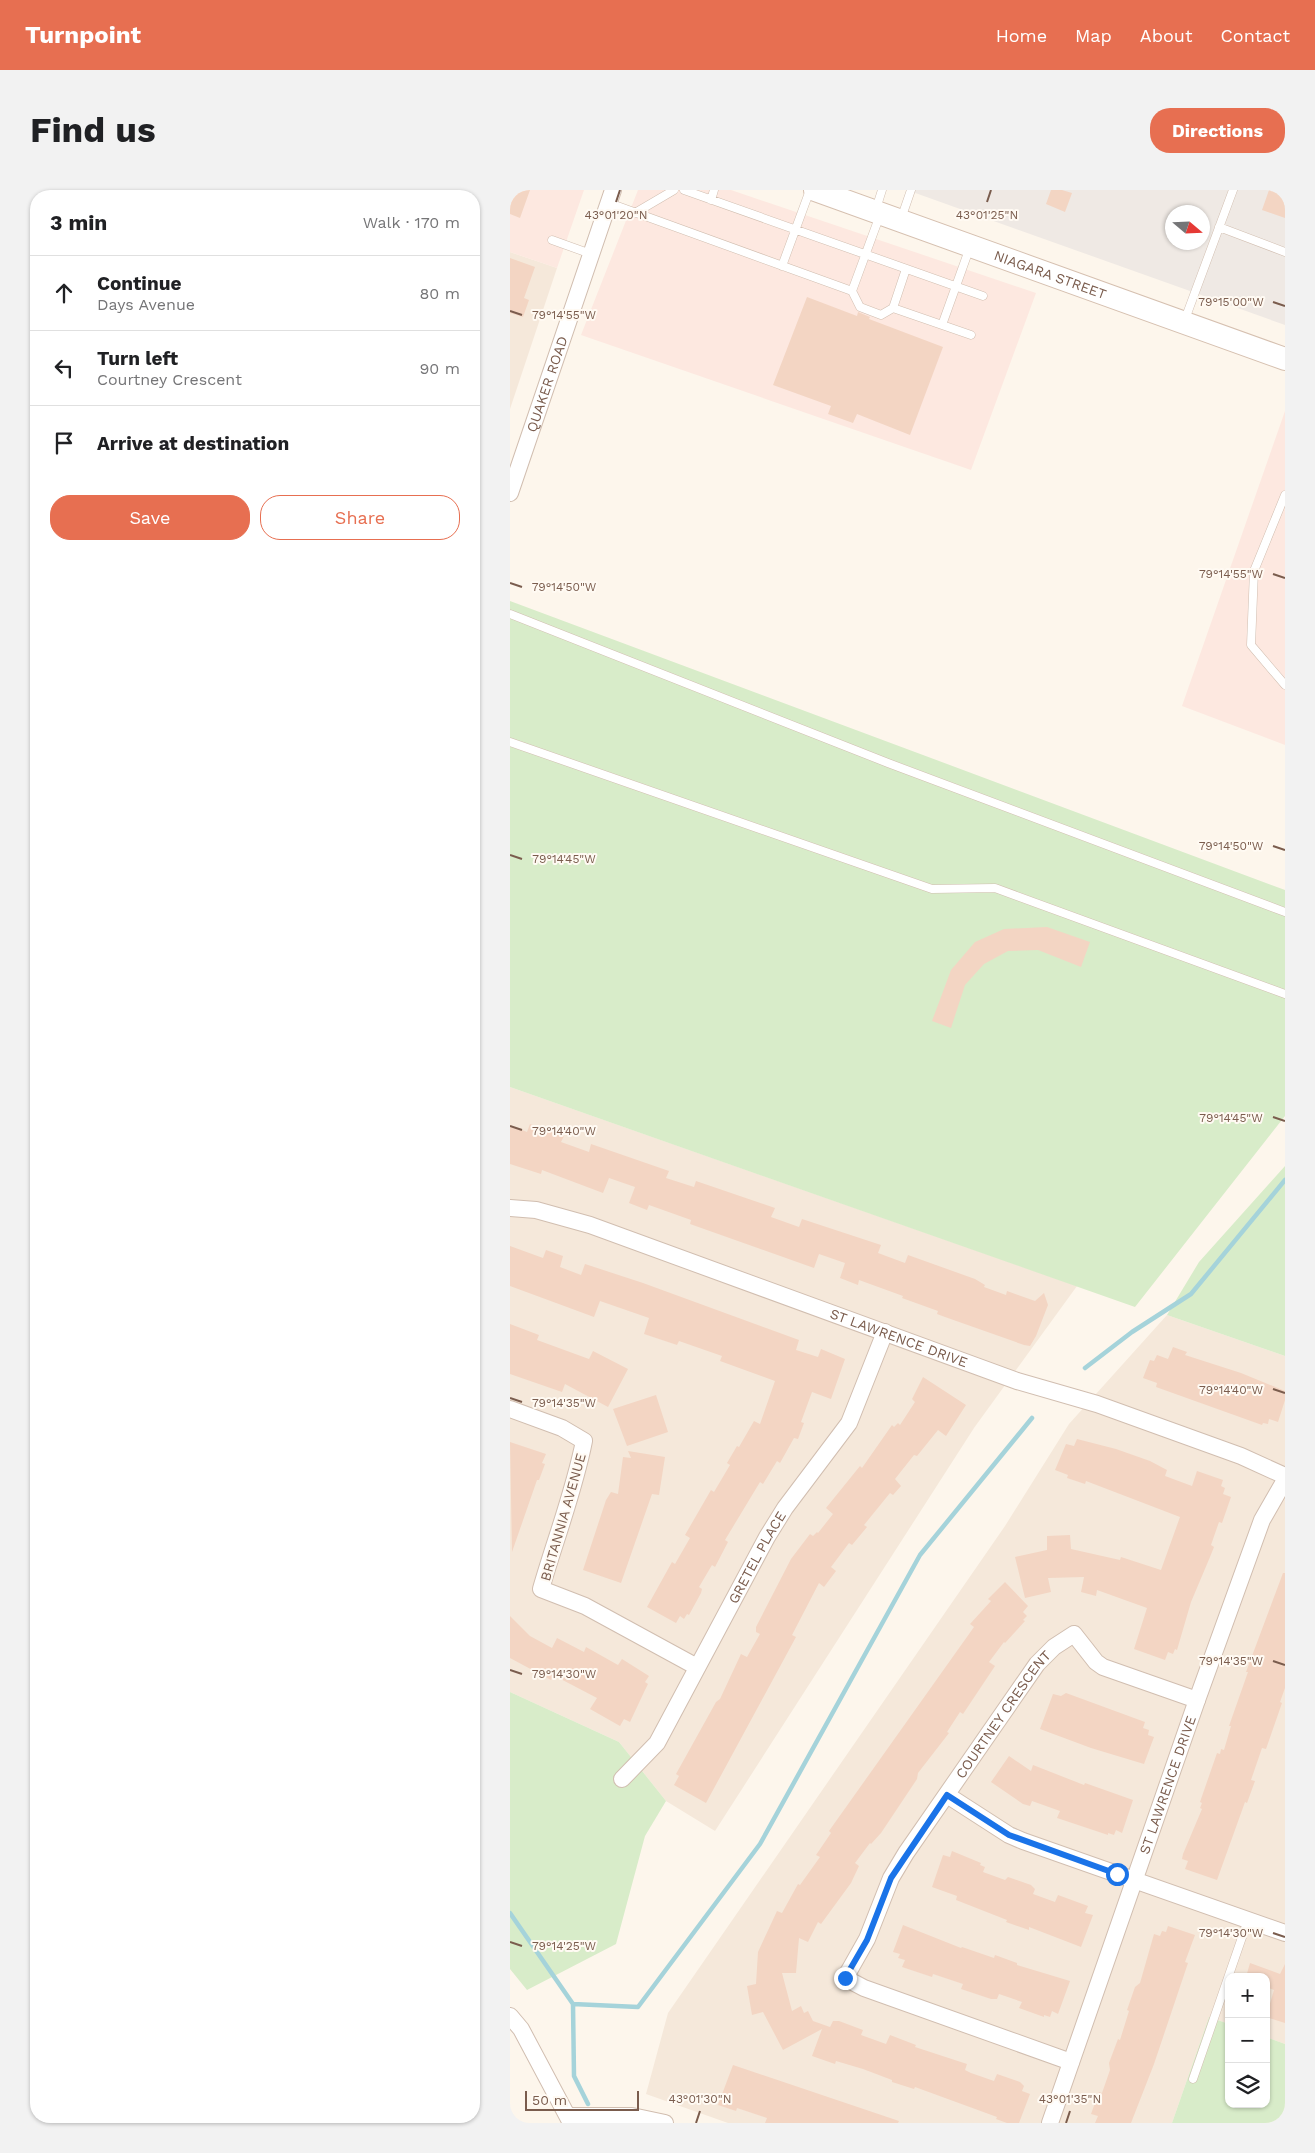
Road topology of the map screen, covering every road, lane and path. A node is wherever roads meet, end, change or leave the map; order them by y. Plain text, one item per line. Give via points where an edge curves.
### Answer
1 (674, 190) edge
2 (684, 190) edge
3 (714, 190) edge
4 (882, 190) edge
5 (911, 190) edge
6 (1233, 190) edge
7 (820, 191) edge
8 (611, 196) edge
9 (711, 200) junction
10 (635, 213) junction
11 (886, 214) junction
12 (1219, 227) junction
13 (794, 229) junction
14 (552, 240) dead end
15 (971, 245) junction
16 (1285, 252) edge
17 (591, 254) junction
18 (866, 255) junction
19 (782, 266) junction
20 (906, 269) junction
21 (956, 287) junction
22 (852, 291) junction
23 (983, 296) dead end
24 (893, 308) junction
25 (1183, 323) junction
26 (942, 325) junction
27 (971, 335) dead end
28 (1285, 359) edge
29 (510, 493) edge
30 (1285, 495) edge
31 (510, 614) edge
32 (1285, 685) edge
33 (510, 742) edge
34 (1285, 912) edge
35 (1285, 994) edge
36 (510, 1208) edge
37 (885, 1332) junction
38 (510, 1409) edge
39 (1285, 1478) edge
40 (697, 1667) junction
41 (1197, 1700) junction
42 (622, 1779) dead end
43 (947, 1795) junction
44 (1135, 1881) junction
45 (1248, 1920) junction
46 (1285, 1933) edge
47 (510, 2016) edge
48 (1071, 2062) junction
49 (1193, 2079) dead end
50 (570, 2120) edge
51 (665, 2123) edge
52 (1050, 2123) edge

1 - 10 lane
2 - 9 lane
3 - 9 lane
4 - 11 lane
5 - 11 lane
6 - 12 lane
7 - 11 main road, NIAGARA STREET
7 - 13 lane
8 - 10 lane
8 - 17 street, QUAKER ROAD
9 - 13 lane
10 - 19 lane
11 - 15 main road, NIAGARA STREET
11 - 18 lane
12 - 16 lane
12 - 25 lane
13 - 18 lane
13 - 19 lane
14 - 17 lane
15 - 21 lane
15 - 25 main road, NIAGARA STREET
17 - 29 street, QUAKER ROAD
18 - 20 lane
18 - 22 lane
19 - 22 lane
20 - 21 lane
20 - 24 lane
21 - 23 lane
21 - 26 lane
22 - 24 lane via 860,307 881,314
24 - 26 lane
25 - 28 main road, NIAGARA STREET
26 - 27 lane
30 - 32 lane via 1254,571 1251,645
31 - 34 lane via 897,766
33 - 35 lane via 932,889 995,888
36 - 37 street, ST LAWRENCE DRIVE via 536,1210 576,1220
37 - 39 street, ST LAWRENCE DRIVE via 1017,1381 1115,1411 1241,1456
37 - 40 street, GRETEL PLACE via 849,1423 771,1530
38 - 40 street, BRITANNIA AVENUE via 562,1428 584,1441 577,1476 541,1589 585,1606
39 - 41 street, ST LAWRENCE DRIVE via 1262,1520
40 - 42 street, GRETEL PLACE via 656,1743
41 - 43 street, COURTNEY CRESCENT via 1103,1667 1074,1634 1037,1664
41 - 44 street, ST LAWRENCE DRIVE
43 - 44 street via 1009,1835
43 - 48 street, COURTNEY CRESCENT via 891,1878 867,1940 845,1978 864,1988
44 - 45 street
44 - 48 street, ST LAWRENCE DRIVE
45 - 46 street
45 - 49 lane
47 - 50 street via 521,2029
48 - 52 street, ST LAWRENCE DRIVE
50 - 51 street via 632,2116

